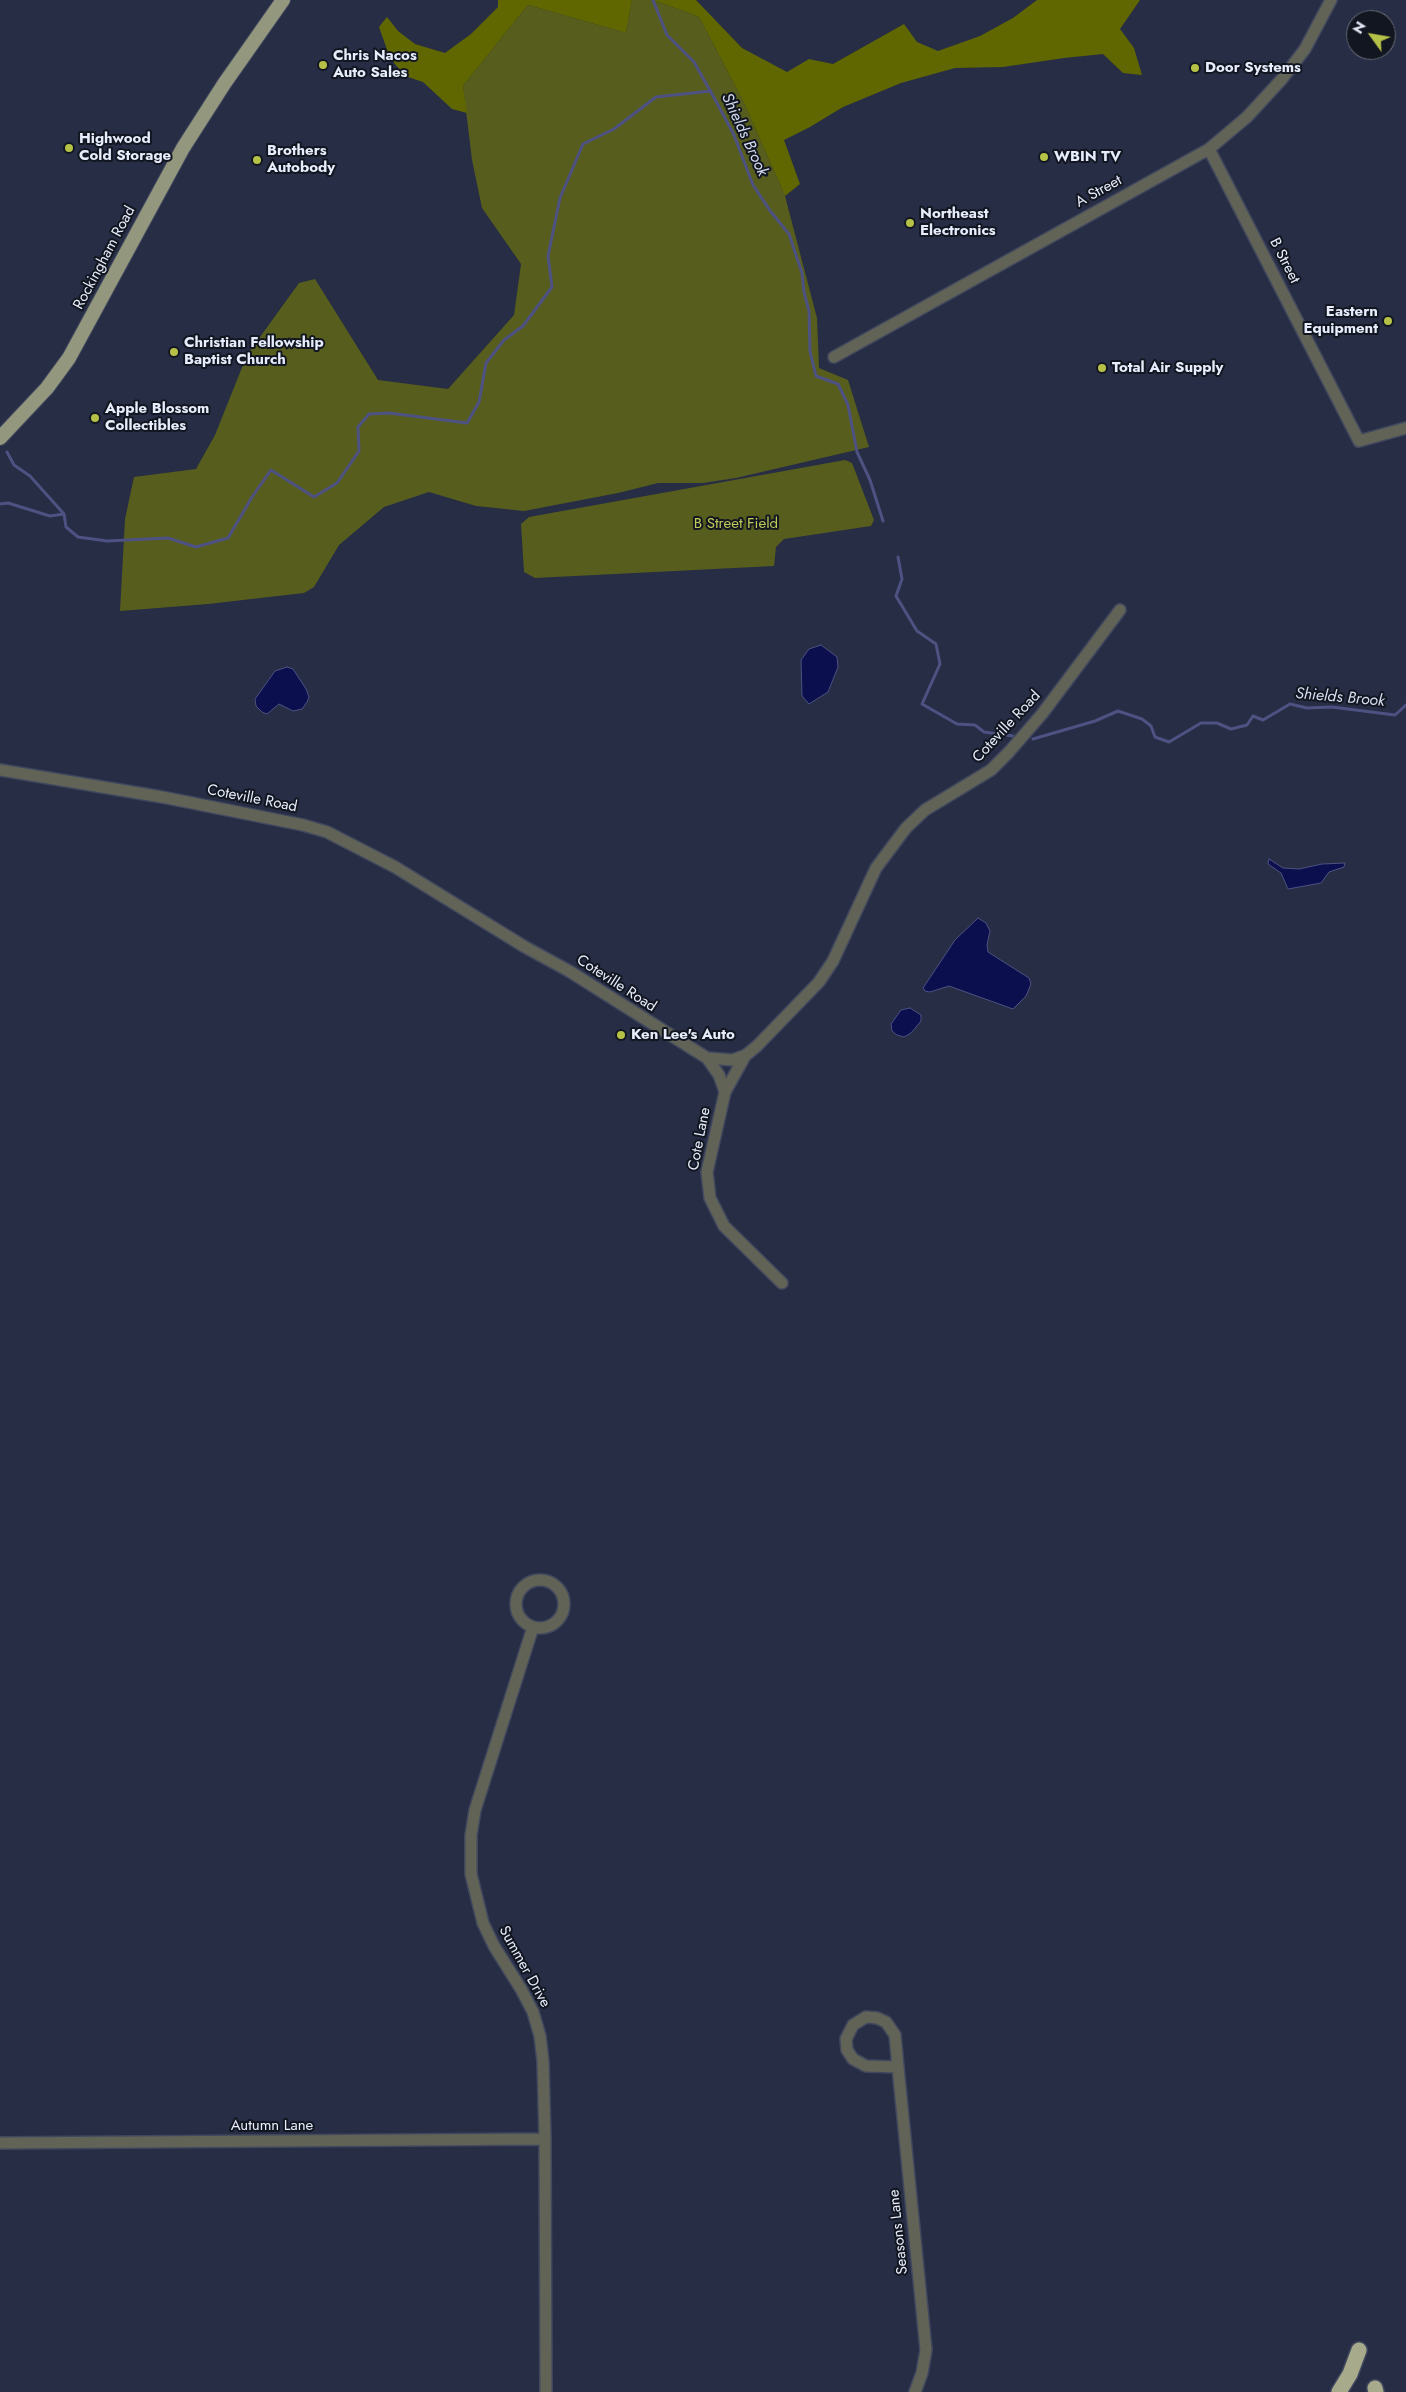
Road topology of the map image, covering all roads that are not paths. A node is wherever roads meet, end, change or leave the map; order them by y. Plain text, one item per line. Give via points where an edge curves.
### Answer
1 (283, 0) edge
2 (1331, 0) edge
3 (1209, 149) junction
4 (834, 356) dead end
5 (1406, 428) edge
6 (0, 438) edge
7 (1120, 610) dead end
8 (0, 770) edge
9 (746, 1054) junction
10 (707, 1058) junction
11 (725, 1092) junction
12 (782, 1283) dead end
13 (533, 1627) junction
14 (898, 2067) junction
15 (545, 2139) junction
16 (0, 2143) edge
17 (1359, 2350) dead end
18 (546, 2392) edge
19 (915, 2392) edge
20 (1339, 2392) edge

1 - 6 main road, Rockingham Road via 224,84 170,171 69,358 47,388
2 - 3 street, A Street via 1305,49 1282,79 1247,117
3 - 4 street, A Street
3 - 5 street, B Street via 1359,441
7 - 9 street, Coteville Road via 1042,714 1003,758 991,770 925,810 906,828 876,868 833,961 819,982
8 - 10 street, Coteville Road via 162,797 327,832 402,872 569,971
9 - 10 street, Coteville Road via 733,1060
9 - 11 street, Cote Lane
10 - 11 street, Cote Lane via 719,1075
11 - 12 street, Cote Lane via 708,1172 710,1198 724,1226
13 - 13 street via 551,1625 562,1612 562,1594 548,1582 538,1580 529,1583 517,1597 519,1616
13 - 15 street, Summer Drive via 475,1810 470,1874 483,1923 529,2004 540,2036 544,2061
14 - 14 street, Seasons Lane via 866,2066 853,2059 847,2050 846,2039 853,2025 871,2017 886,2022 895,2035
14 - 19 street, Seasons Lane via 926,2350
15 - 16 street, Autumn Lane
15 - 18 street, Summer Drive
17 - 20 highway

